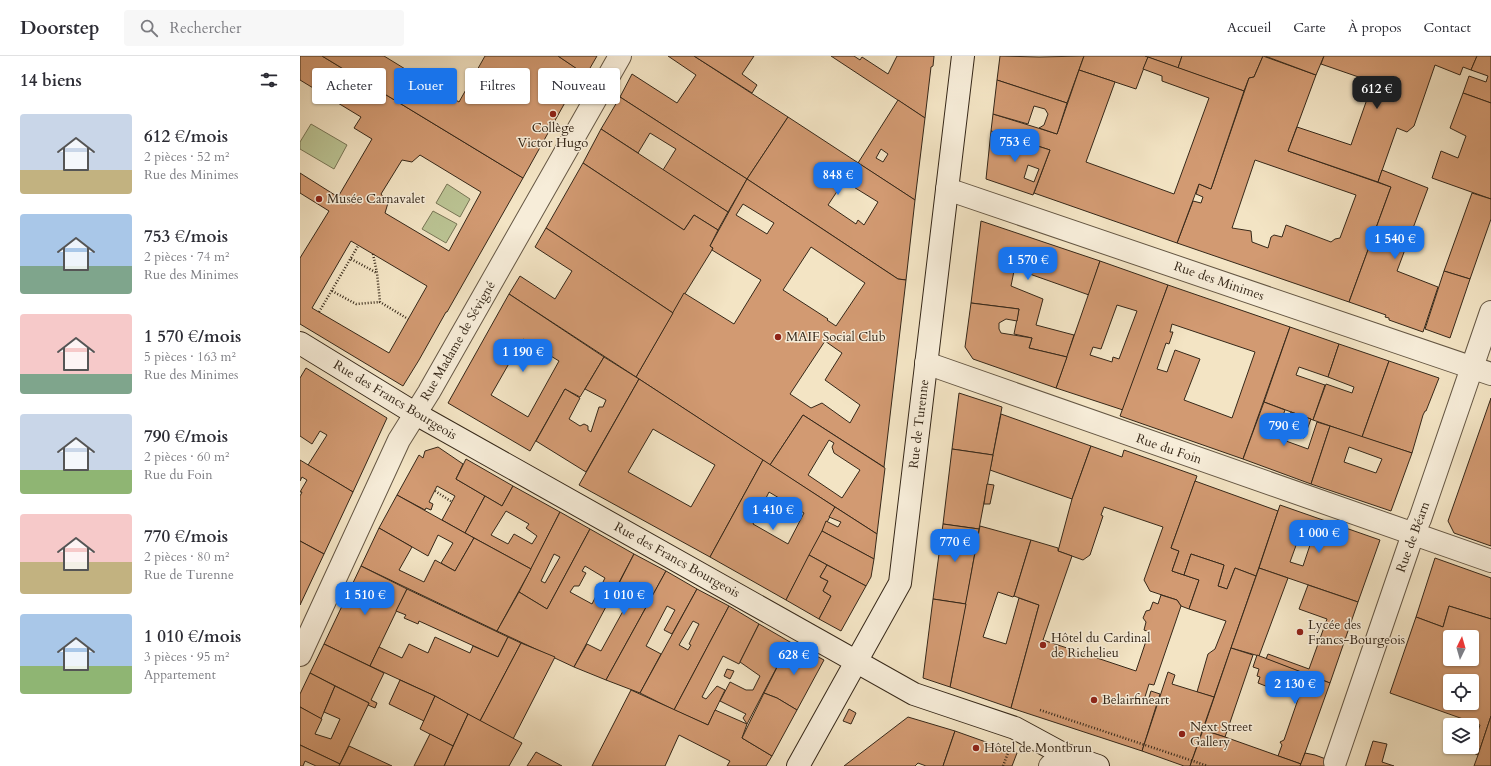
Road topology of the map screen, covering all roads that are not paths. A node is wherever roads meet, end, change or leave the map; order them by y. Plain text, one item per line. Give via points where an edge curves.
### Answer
1 (620, 56) edge
2 (963, 56) edge
3 (947, 189) junction
4 (1491, 312) edge
5 (300, 343) edge
6 (926, 363) junction
7 (1482, 371) edge
8 (416, 414) junction
9 (1413, 534) junction
10 (1491, 561) edge
11 (300, 655) edge
12 (856, 660) junction
13 (1057, 760) edge
14 (1335, 762) dead end
15 (798, 766) edge
16 (1098, 766) edge

1 - 8 street, Rue Madame de Sévigné
2 - 3 street, Rue de Turenne
3 - 6 street, Rue de Turenne
3 - 7 street, Rue des Minimes
4 - 7 street, Rue de Béarn
5 - 8 street, Rue des Francs Bourgeois
6 - 9 street, Rue du Foin
6 - 12 street, Rue de Turenne via 900,583
7 - 9 street, Rue de Béarn
8 - 11 street, Rue Madame de Sévigné via 399,440
8 - 12 street, Rue des Francs Bourgeois
9 - 10 street, Rue du Foin
9 - 14 street, Rue de Béarn
12 - 13 street, Rue des Francs Bourgeois via 914,694 1015,728
12 - 15 street, Rue de Turenne
13 - 16 street, Rue des Francs Bourgeois

